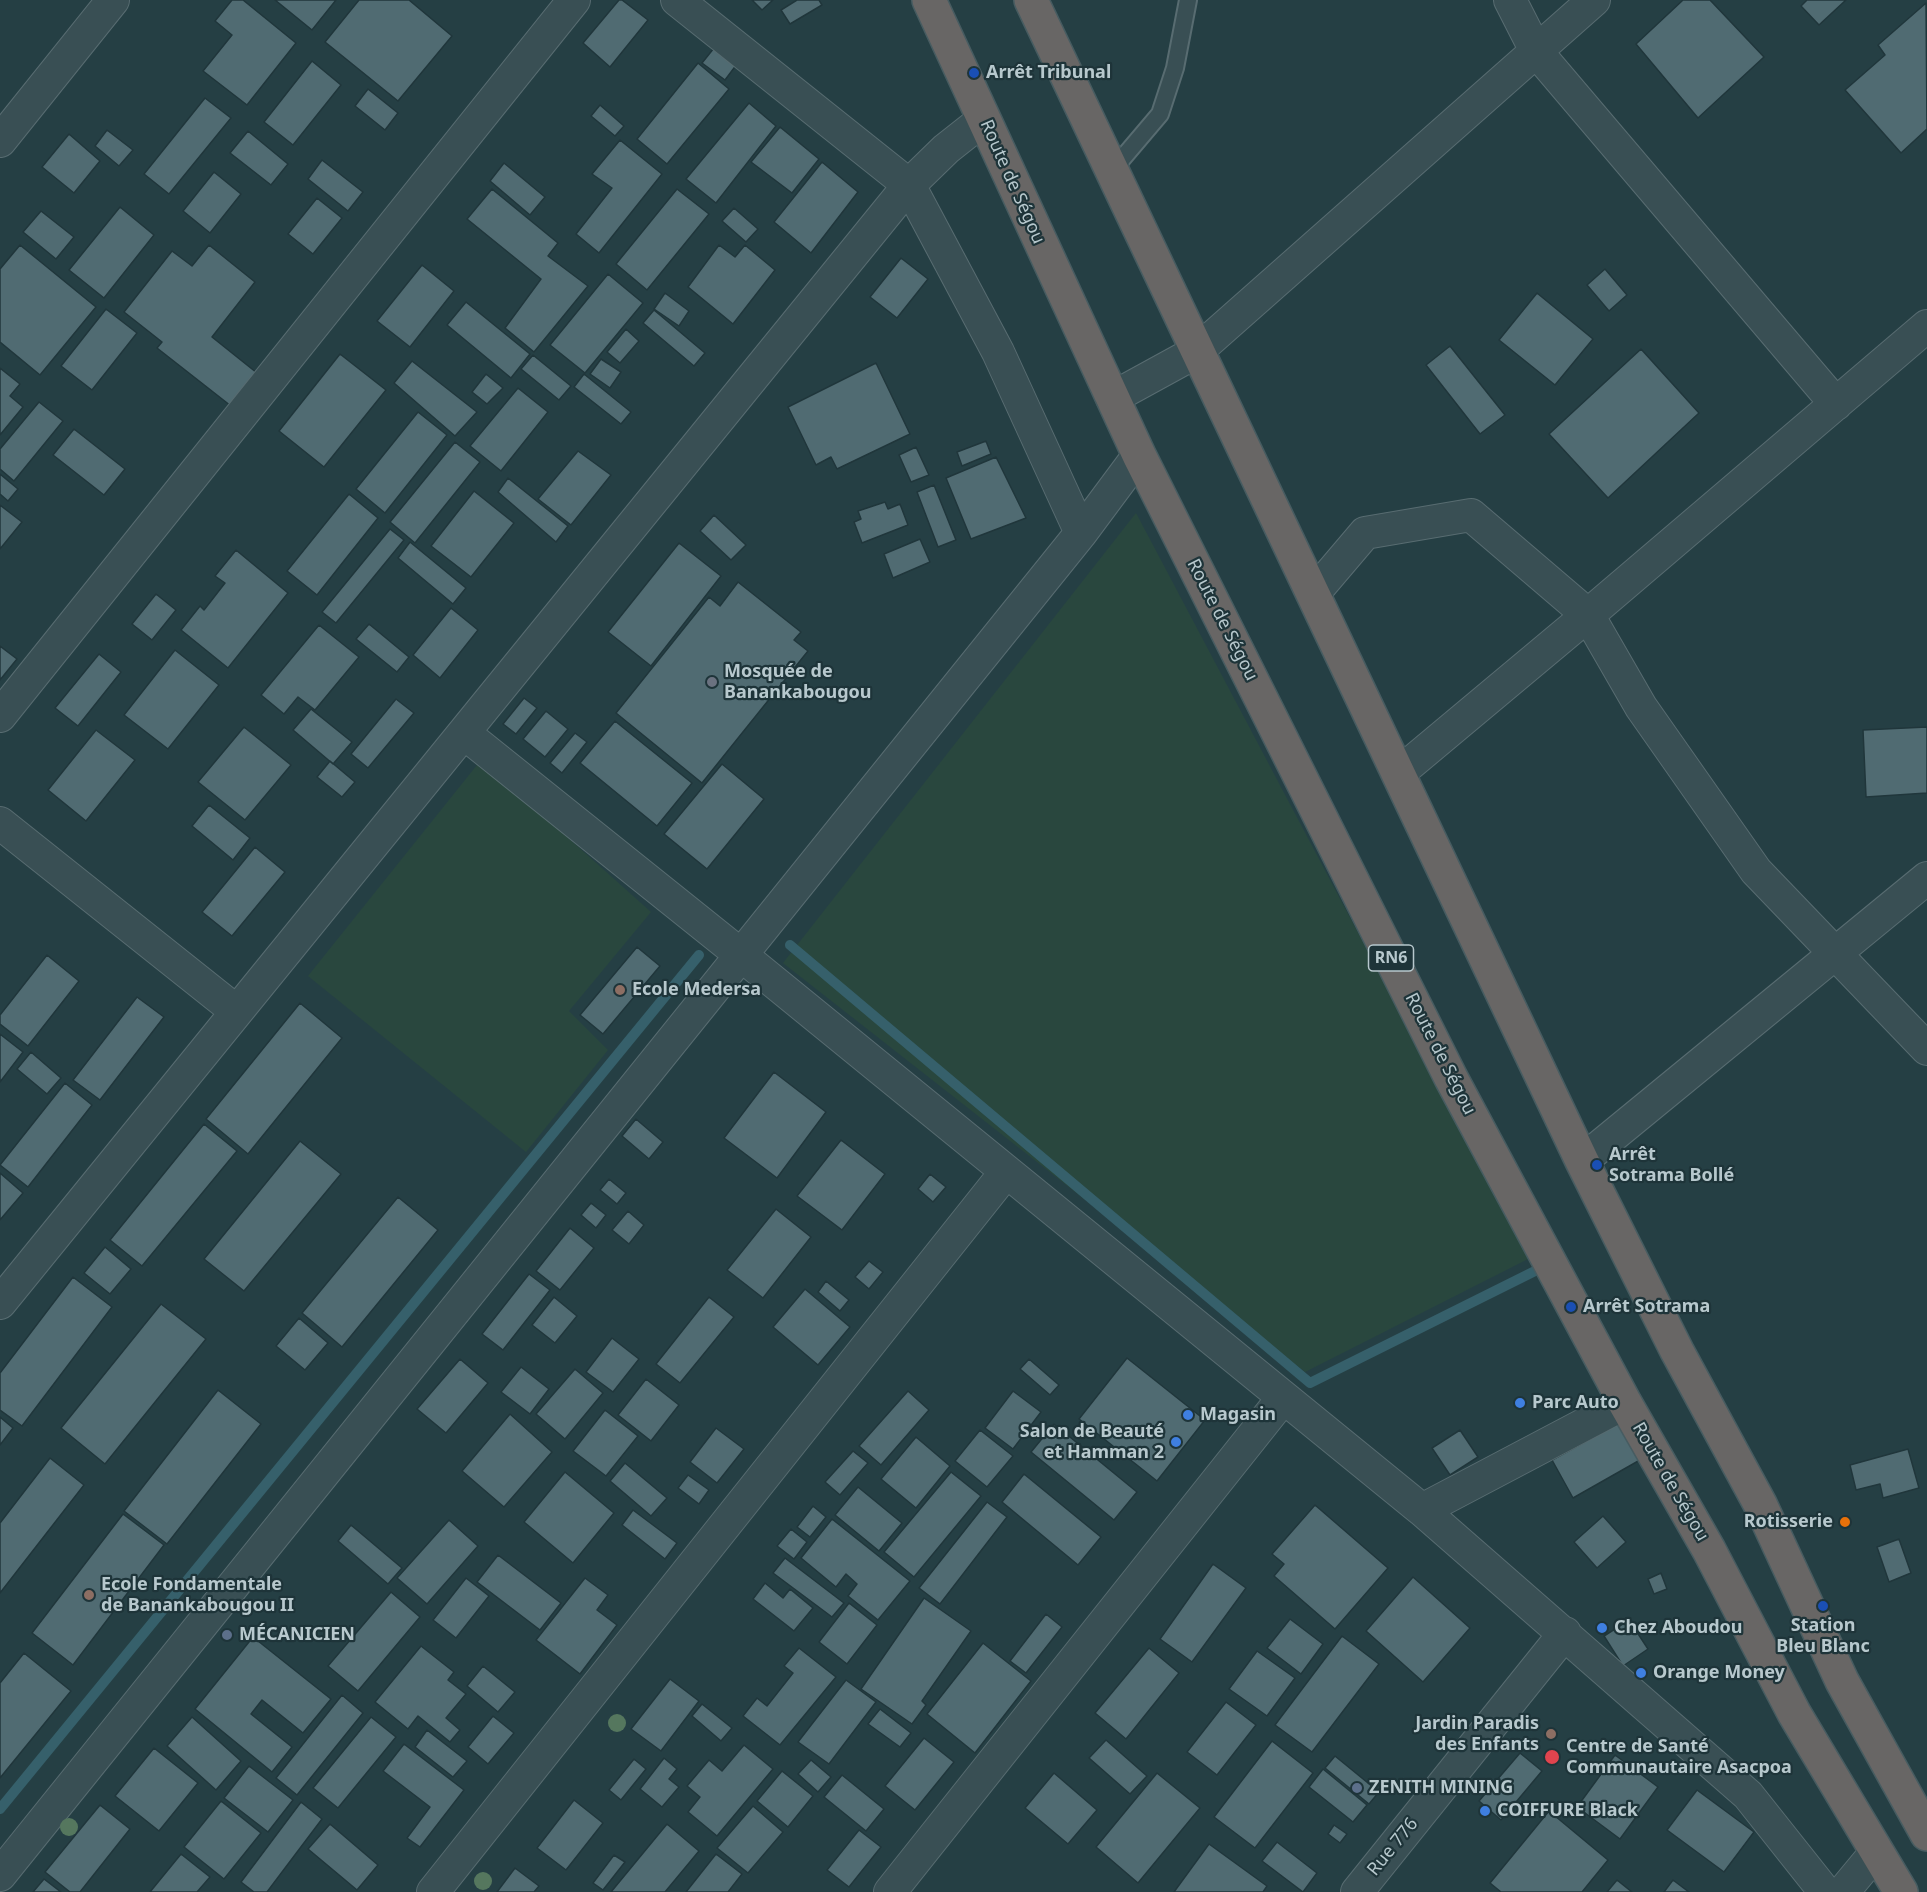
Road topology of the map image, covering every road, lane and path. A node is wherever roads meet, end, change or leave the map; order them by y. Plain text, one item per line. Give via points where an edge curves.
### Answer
1 (112, 0) edge
2 (574, 0) edge
3 (677, 0) edge
4 (929, 0) edge
5 (1031, 0) edge
6 (1188, 0) edge
7 (1510, 0) edge
8 (1594, 0) edge
9 (1536, 51) junction
10 (984, 119) junction
11 (0, 141) edge
12 (1110, 172) junction
13 (909, 185) junction
14 (1927, 326) edge
15 (1196, 352) junction
16 (1112, 398) junction
17 (1836, 404) junction
18 (1139, 455) junction
19 (1081, 533) junction
20 (1314, 593) junction
21 (1587, 615) junction
22 (0, 716) edge
23 (464, 733) junction
24 (1399, 773) junction
25 (0, 823) edge
26 (1927, 879) edge
27 (1836, 954) junction
28 (741, 955) junction
29 (237, 1011) junction
30 (1927, 1049) edge
31 (1582, 1161) junction
32 (1006, 1172) junction
33 (0, 1303) edge
34 (1284, 1398) junction
35 (1625, 1403) junction
36 (1422, 1510) junction
37 (1565, 1633) junction
38 (1927, 1834) edge
39 (1877, 1851) junction
40 (0, 1875) edge
41 (433, 1892) edge
42 (890, 1892) edge
43 (1357, 1892) edge
44 (1825, 1892) edge
45 (1843, 1892) edge
46 (1901, 1892) edge

1 - 11 street
2 - 22 street
3 - 13 street
4 - 10 highway, Route de Ségou / RN6
5 - 12 highway
6 - 12 lane via 1175,68 1160,114
7 - 9 street
8 - 9 street
9 - 15 street
9 - 17 street
10 - 13 street
10 - 16 highway, Route de Ségou / RN6
12 - 15 highway
13 - 19 street via 999,352
13 - 23 street
14 - 17 street
15 - 16 street
15 - 20 highway
16 - 18 highway, Route de Ségou / RN6
17 - 21 street
18 - 19 street
18 - 35 highway, Route de Ségou / RN6 via 1451,1078
19 - 28 street
20 - 21 street via 1365,533 1471,515
20 - 24 highway
21 - 24 street
21 - 27 street via 1641,706 1756,871
23 - 28 street
23 - 29 street
24 - 31 highway
25 - 29 street
26 - 27 street
27 - 30 street
27 - 31 street
28 - 32 street
28 - 40 street
29 - 33 street
31 - 38 highway via 1677,1351 1760,1504 1842,1681
32 - 34 street
32 - 41 street
34 - 36 street
34 - 42 street
35 - 36 street
35 - 39 highway, Route de Ségou / RN6 via 1709,1550 1794,1713
36 - 37 street
37 - 43 street, Rue 776
37 - 44 street via 1748,1795
39 - 45 street
39 - 46 highway, Route de Ségou / RN6

